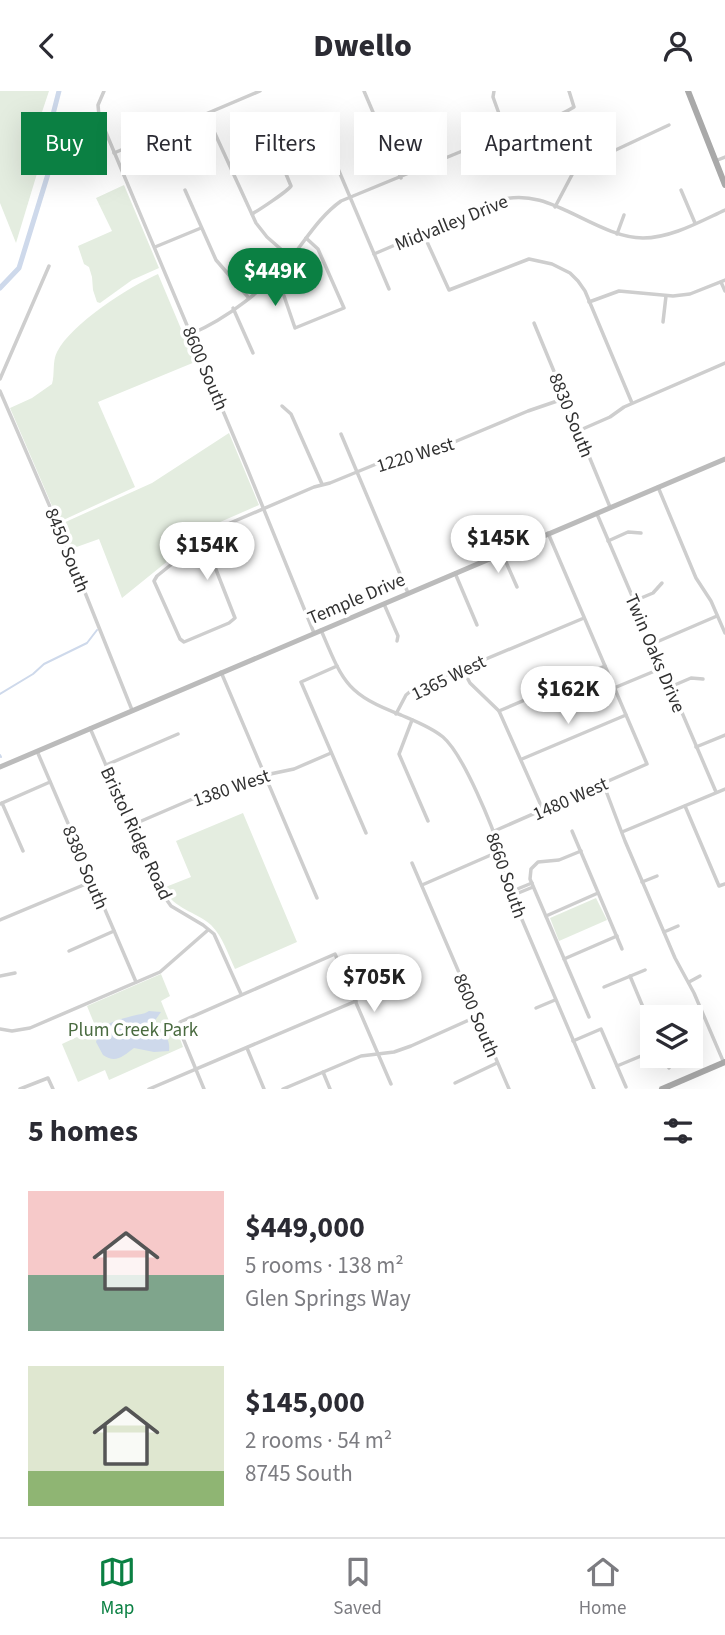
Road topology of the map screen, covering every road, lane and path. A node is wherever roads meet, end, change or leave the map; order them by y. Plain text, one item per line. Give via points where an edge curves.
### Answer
1 (103, 91) edge
2 (260, 91) edge
3 (364, 91) edge
4 (494, 91) edge
5 (569, 91) edge
6 (688, 91) edge
7 (211, 112) edge
8 (498, 112) edge
9 (563, 112) edge
10 (669, 125) dead end
11 (216, 132) edge
12 (121, 150) edge
13 (461, 152) edge
14 (114, 153) junction
15 (725, 157) edge
16 (715, 161) junction
17 (340, 174) edge
18 (286, 175) edge
19 (401, 178) junction
20 (725, 185) edge
21 (185, 190) dead end
22 (681, 190) dead end
23 (350, 198) junction
24 (555, 207) junction
25 (725, 210) edge
26 (252, 214) junction
27 (624, 215) dead end
28 (695, 223) junction
29 (201, 228) junction
30 (423, 233) junction
31 (617, 233) junction
32 (306, 238) junction
33 (155, 247) junction
34 (374, 254) junction
35 (291, 258) junction
36 (49, 266) dead end
37 (270, 279) junction
38 (723, 281) edge
39 (389, 289) dead end
40 (725, 291) edge
41 (666, 296) junction
42 (248, 297) junction
43 (589, 302) junction
44 (233, 308) junction
45 (534, 323) dead end
46 (663, 323) dead end
47 (191, 334) junction
48 (253, 353) dead end
49 (725, 363) edge
50 (0, 379) edge
51 (0, 391) edge
52 (566, 398) junction
53 (632, 403) junction
54 (282, 406) dead end
55 (578, 431) junction
56 (341, 434) dead end
57 (725, 459) edge
58 (357, 472) junction
59 (321, 484) junction
60 (658, 488) junction
61 (610, 507) junction
62 (264, 508) junction
63 (596, 513) junction
64 (548, 533) junction
65 (641, 533) dead end
66 (198, 541) junction
67 (608, 541) junction
68 (502, 553) junction
69 (455, 573) junction
70 (663, 583) dead end
71 (517, 587) dead end
72 (408, 593) junction
73 (634, 601) junction
74 (383, 603) junction
75 (718, 616) junction
76 (584, 617) junction
77 (477, 625) dead end
78 (321, 630) junction
79 (314, 633) junction
80 (725, 633) edge
81 (397, 641) dead end
82 (652, 644) junction
83 (337, 666) junction
84 (605, 666) junction
85 (662, 668) junction
86 (462, 669) junction
87 (221, 672) junction
88 (703, 679) dead end
89 (670, 687) junction
90 (614, 688) junction
91 (132, 710) junction
92 (499, 711) junction
93 (396, 714) junction
94 (626, 715) junction
95 (412, 720) junction
96 (90, 728) junction
97 (178, 734) dead end
98 (725, 735) edge
99 (696, 747) junction
100 (37, 751) junction
101 (331, 753) junction
102 (521, 760) junction
103 (106, 765) junction
104 (0, 767) edge
105 (265, 775) junction
106 (50, 782) junction
107 (603, 783) junction
108 (725, 789) edge
109 (716, 792) junction
110 (1, 803) edge
111 (685, 806) junction
112 (543, 811) junction
113 (428, 821) dead end
114 (132, 825) junction
115 (572, 831) dead end
116 (492, 832) junction
117 (622, 832) junction
118 (366, 833) dead end
119 (23, 851) dead end
120 (500, 851) junction
121 (580, 851) junction
122 (412, 863) dead end
123 (657, 876) dead end
124 (93, 881) junction
125 (642, 882) junction
126 (725, 884) edge
127 (422, 885) junction
128 (532, 885) junction
129 (598, 893) junction
130 (511, 894) junction
131 (317, 898) dead end
132 (546, 916) junction
133 (0, 920) edge
134 (678, 926) dead end
135 (208, 929) junction
136 (114, 931) junction
137 (664, 932) junction
138 (617, 936) junction
139 (622, 949) dead end
140 (69, 951) dead end
141 (564, 959) junction
142 (645, 970) dead end
143 (15, 973) dead end
144 (0, 976) edge
145 (629, 976) junction
146 (700, 976) dead end
147 (136, 982) junction
148 (689, 982) junction
149 (604, 987) dead end
150 (241, 995) junction
151 (555, 1000) junction
152 (356, 1001) junction
153 (642, 1005) edge
154 (536, 1008) dead end
155 (478, 1016) junction
156 (589, 1017) dead end
157 (0, 1029) edge
158 (573, 1042) junction
159 (247, 1048) junction
160 (378, 1054) junction
161 (640, 1056) edge
162 (724, 1062) edge
163 (498, 1063) junction
164 (617, 1066) junction
165 (196, 1069) junction
166 (323, 1072) junction
167 (455, 1083) dead end
168 (391, 1084) dead end
169 (626, 1087) dead end
170 (20, 1089) edge
171 (53, 1089) edge
172 (149, 1089) edge
173 (204, 1089) edge
174 (264, 1089) edge
175 (283, 1089) edge
176 (330, 1089) edge
177 (509, 1089) edge
178 (594, 1089) edge
179 (662, 1089) edge

1 - 14 street, 8600 South via 99,116
2 - 7 street
3 - 19 street
4 - 8 street
5 - 9 street via 574,107
6 - 16 main road
10 - 24 street via 575,169
11 - 26 street
12 - 14 street
13 - 19 street
14 - 33 street, 8600 South
15 - 16 street
16 - 20 main road
17 - 23 street
18 - 26 street via 291,186 288,192
19 - 23 street
21 - 29 street
22 - 28 street
23 - 32 street via 327,211
23 - 34 street
24 - 30 street, Midvalley Drive via 528,197 508,197
24 - 31 street, Midvalley Drive
25 - 28 street, Midvalley Drive
26 - 35 street via 267,237
27 - 31 street
28 - 31 street, Midvalley Drive via 657,237
29 - 33 street
29 - 42 street via 223,271
30 - 34 street, Midvalley Drive
30 - 43 street via 449,290 535,259 570,273
32 - 35 street
32 - 37 street via 318,249 344,307 295,328 283,293
33 - 47 street, 8600 South
34 - 39 street
35 - 37 street
36 - 50 street
37 - 42 street
38 - 40 street
38 - 41 street via 691,294
41 - 43 street via 619,291
41 - 46 street
42 - 44 street
43 - 53 street
44 - 47 street
44 - 48 street
45 - 52 street, 8830 South
47 - 62 street, 8600 South
49 - 53 street
51 - 91 street, 8450 South
52 - 55 street, 8830 South
52 - 58 street, 1220 West via 440,449 401,455
53 - 55 street
54 - 59 street via 292,414
55 - 61 street, 8830 South
56 - 58 street
57 - 60 street, Temple Drive
58 - 59 street, 1220 West
58 - 72 street
59 - 62 street, 1220 West
60 - 61 street, Temple Drive
60 - 75 street via 696,578
61 - 63 street, Temple Drive
62 - 66 street, 1220 West
62 - 79 street, 8600 South
63 - 64 street, Temple Drive
63 - 67 street, Twin Oaks Drive
64 - 68 street, Temple Drive
64 - 76 street
65 - 67 street via 628,532
66 - 66 street, 1220 West via 154,581 184,642 234,620 213,562
67 - 73 street, Twin Oaks Drive
68 - 69 street, Temple Drive
68 - 71 street
69 - 72 street, Temple Drive
69 - 77 street
70 - 73 street
72 - 74 street, Temple Drive
73 - 82 street, Twin Oaks Drive
74 - 78 street, Temple Drive
74 - 81 street
75 - 80 street
75 - 82 street
76 - 84 street
76 - 86 street, 1365 West
78 - 79 street, Temple Drive
78 - 83 street, 8660 South
79 - 87 street, Temple Drive
82 - 85 street, Twin Oaks Drive
83 - 93 street, 8660 South via 355,693
83 - 101 street via 301,682
84 - 90 street
84 - 92 street
85 - 89 street, Twin Oaks Drive
85 - 90 street
86 - 92 street
86 - 93 street, 1365 West via 412,690
87 - 91 street, Temple Drive
87 - 105 street
88 - 89 street via 691,678
89 - 99 street, Twin Oaks Drive
90 - 94 street
91 - 96 street, Temple Drive
92 - 102 street
93 - 95 street, 8660 South
94 - 102 street
94 - 107 street, 1480 West via 647,764
95 - 113 street via 399,754
95 - 116 street, 8660 South via 434,730 454,748
96 - 100 street, Temple Drive
96 - 103 street, Bristol Ridge Road
97 - 103 street
98 - 99 street
99 - 109 street, Twin Oaks Drive
100 - 104 street, Temple Drive
100 - 106 street, 8380 South
101 - 105 street, 1380 West
101 - 118 street
102 - 112 street
103 - 114 street, Bristol Ridge Road
105 - 114 street, 1380 West via 232,782
105 - 131 street
106 - 110 street
106 - 124 street, 8380 South
107 - 112 street, 1480 West
107 - 117 street
108 - 109 street
109 - 111 street
110 - 119 street
111 - 117 street
111 - 126 street via 719,886
112 - 116 street, 1480 West
114 - 135 street, Bristol Ridge Road via 165,899
115 - 121 street
116 - 120 street, 8660 South
117 - 125 street
120 - 127 street
120 - 130 street, 8660 South
121 - 128 street via 538,862 531,869
121 - 129 street
122 - 127 street, 8600 South
123 - 125 street
124 - 133 street
124 - 136 street, 8380 South
125 - 137 street
127 - 155 street, 8600 South
128 - 130 street
128 - 132 street
129 - 132 street
129 - 138 street
130 - 151 street, 8660 South
132 - 141 street
134 - 137 street
135 - 147 street via 164,969
135 - 150 street, Bristol Ridge Road via 220,945
136 - 140 street
136 - 147 street, 8380 South
137 - 148 street
138 - 139 street
138 - 141 street
141 - 156 street
142 - 145 street
143 - 144 street
145 - 149 street
145 - 153 street
146 - 148 street
147 - 157 street via 30,1028
148 - 162 street
150 - 152 street via 335,954
150 - 165 street via 179,1025
151 - 154 street
151 - 158 street, 8660 South
152 - 159 street
152 - 160 street
155 - 160 street via 411,1046
155 - 163 street, 8600 South
158 - 164 street via 601,1029
158 - 178 street, 8660 South
159 - 165 street
159 - 174 street
160 - 166 street
160 - 168 street
161 - 164 street
162 - 179 main road
163 - 167 street
163 - 177 street, 8600 South
164 - 169 street
165 - 172 street
165 - 173 street
166 - 175 street
166 - 176 street
170 - 171 street via 48,1078

